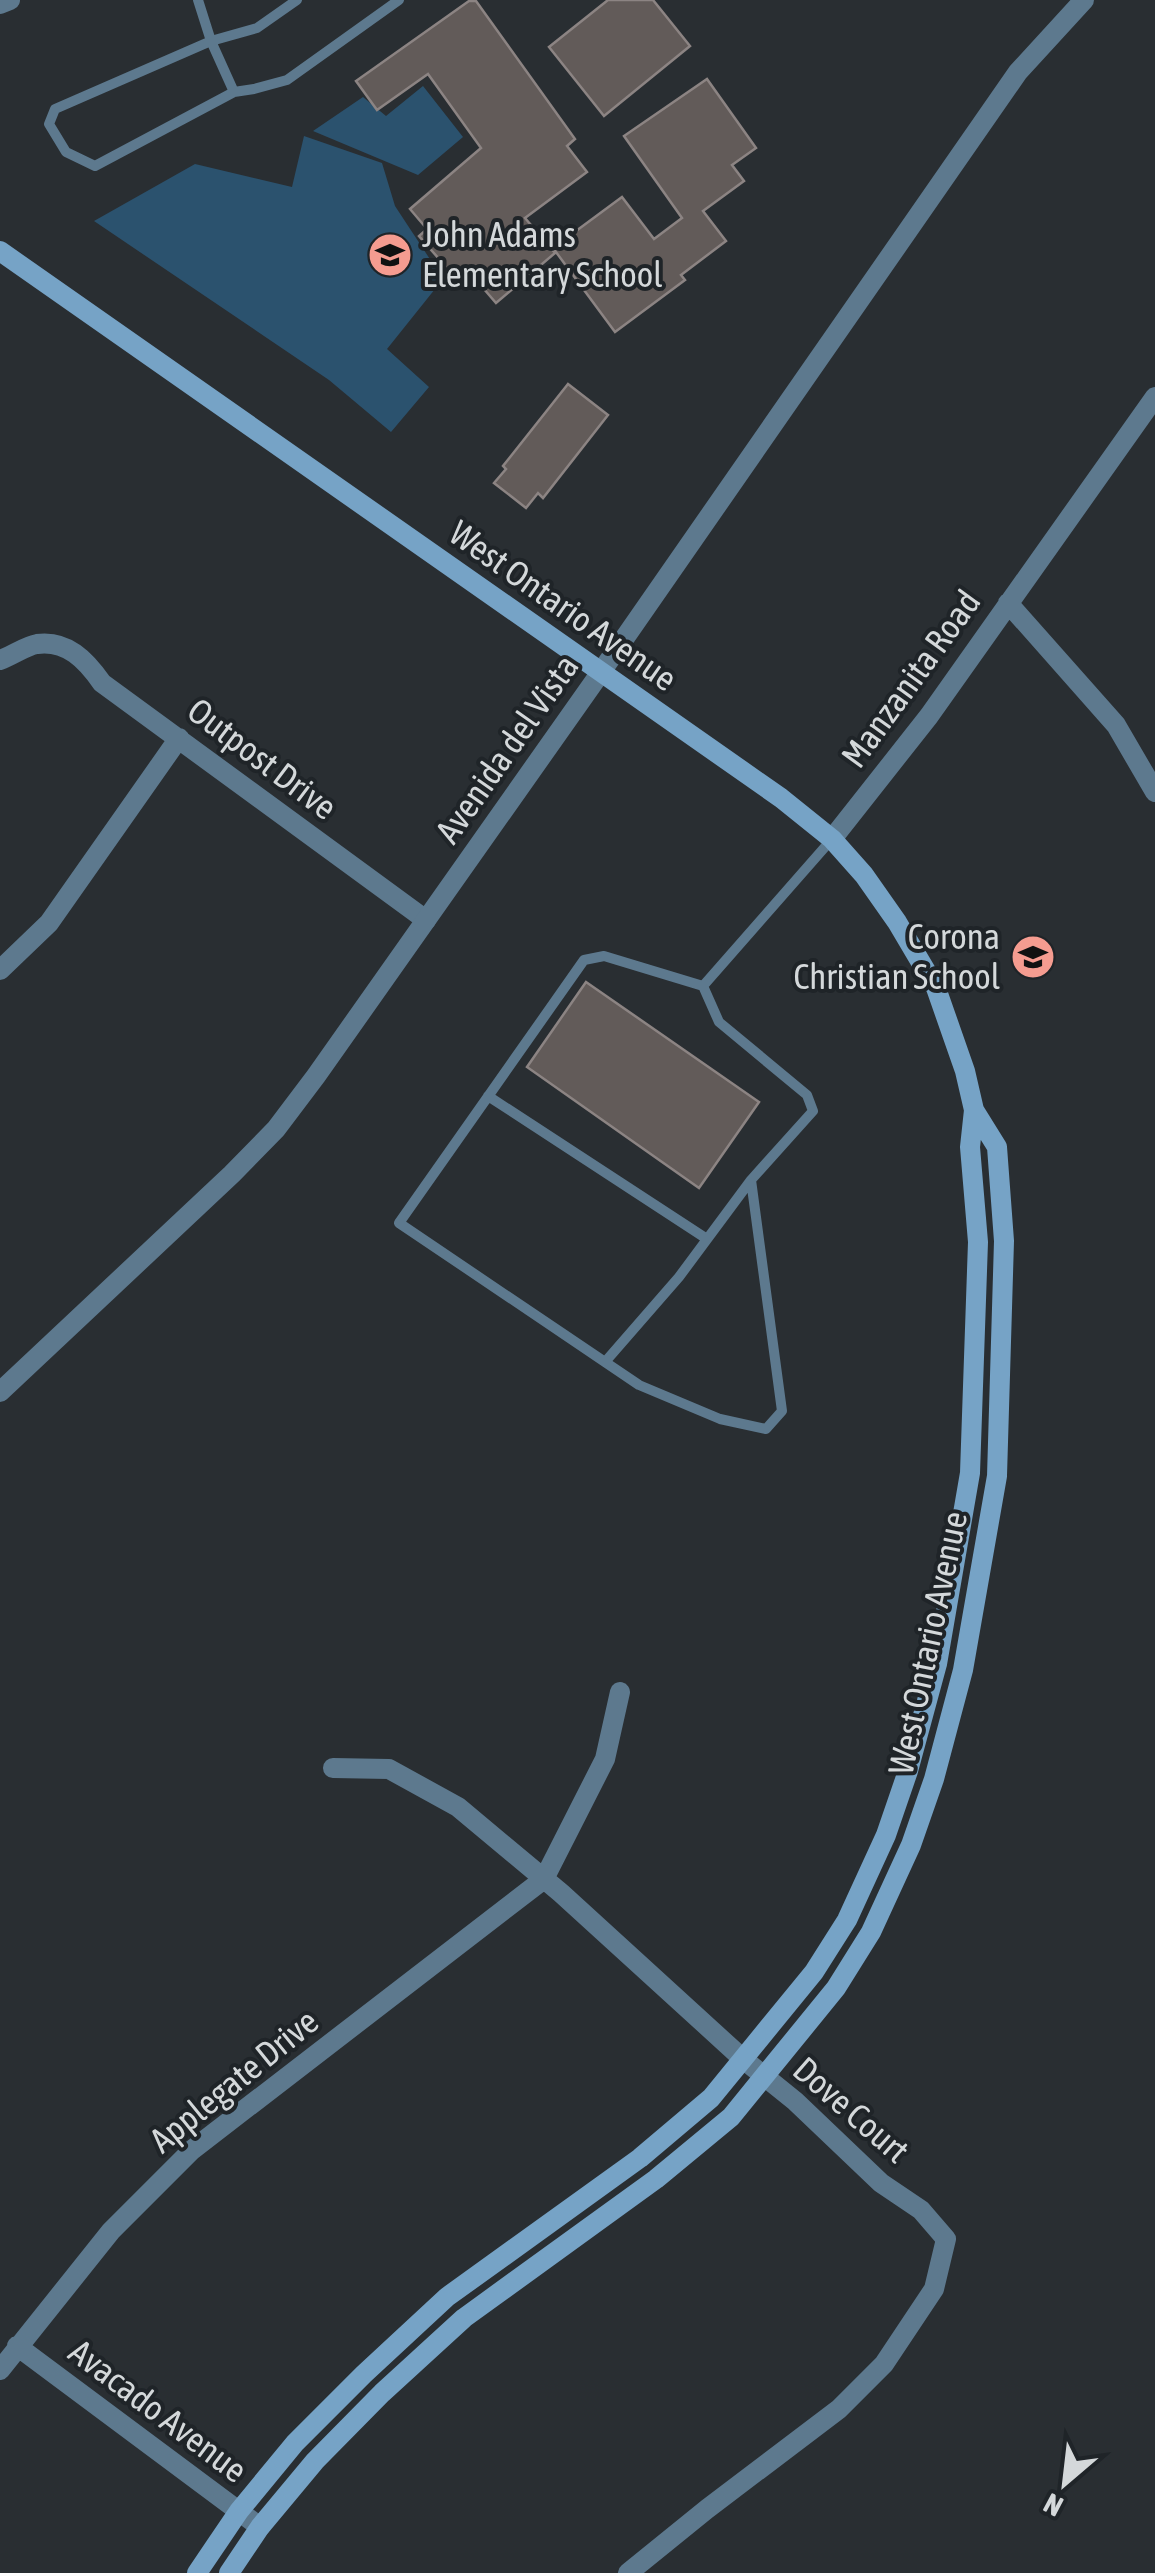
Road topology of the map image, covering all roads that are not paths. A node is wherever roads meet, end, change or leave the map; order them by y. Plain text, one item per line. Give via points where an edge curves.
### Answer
1 (10, 0) edge
2 (198, 0) edge
3 (297, 0) edge
4 (399, 0) edge
5 (1084, 0) edge
6 (0, 4) edge
7 (211, 41) junction
8 (234, 92) junction
9 (1, 253) edge
10 (1155, 397) edge
11 (1008, 602) junction
12 (0, 660) edge
13 (600, 672) junction
14 (179, 738) junction
15 (1155, 792) edge
16 (832, 840) junction
17 (426, 920) junction
18 (0, 970) edge
19 (703, 986) junction
20 (488, 1096) junction
21 (974, 1110) junction
22 (751, 1180) junction
23 (707, 1239) junction
24 (605, 1362) junction
25 (0, 1392) edge
26 (620, 1692) dead end
27 (333, 1768) dead end
28 (544, 1878) junction
29 (743, 2060) junction
30 (763, 2077) junction
31 (17, 2346) junction
32 (0, 2370) edge
33 (239, 2511) junction
34 (260, 2527) junction
35 (197, 2573) edge
36 (229, 2573) edge
37 (628, 2573) edge

1 - 6 street
2 - 7 lane
3 - 7 lane via 257,28
4 - 8 lane via 287,80
5 - 13 street, Avenida del Vista via 1018,72
7 - 8 lane
7 - 8 lane via 55,109 49,124 66,152 94,166
9 - 13 main road, West Ontario Avenue
10 - 11 street, Manzanita Road
11 - 15 street via 1116,725
11 - 16 street, Manzanita Road
12 - 14 street, Outpost Drive via 36,644 63,646
13 - 16 main road, West Ontario Avenue
13 - 17 street, Avenida del Vista
14 - 17 street, Outpost Drive
14 - 18 street via 49,923
16 - 19 lane, Manzanita Road
16 - 21 main road, West Ontario Avenue via 864,875 936,988
17 - 25 street, Avenida del Vista via 276,1129
19 - 20 lane via 604,956 584,960
19 - 22 lane via 719,1022 807,1095 813,1111
20 - 23 lane
20 - 24 lane via 399,1223
21 - 29 main road, West Ontario Avenue via 970,1147 978,1242 970,1473 937,1664 886,1836 847,1920
21 - 30 main road, West Ontario Avenue via 997,1148 1004,1260 997,1476 963,1670 911,1846 871,1932 836,1988
22 - 23 lane
22 - 24 lane via 782,1410 766,1429 720,1419 639,1385
23 - 24 lane
26 - 28 street via 605,1759
27 - 28 street, Dove Court via 389,1769 458,1807
28 - 29 street, Dove Court
28 - 31 street, Applegate Drive via 192,2150 111,2231
29 - 30 street, Dove Court
29 - 33 main road, West Ontario Avenue via 712,2098 640,2158 447,2298 295,2443
30 - 34 main road, West Ontario Avenue via 731,2117 656,2179 464,2318 315,2461
30 - 37 street, Dove Court via 922,2210 946,2239 934,2289 884,2364 840,2409
31 - 32 street, Applegate Drive
31 - 33 street, Avacado Avenue
33 - 34 street, Avacado Avenue
33 - 35 main road, West Ontario Avenue
34 - 36 main road, West Ontario Avenue

